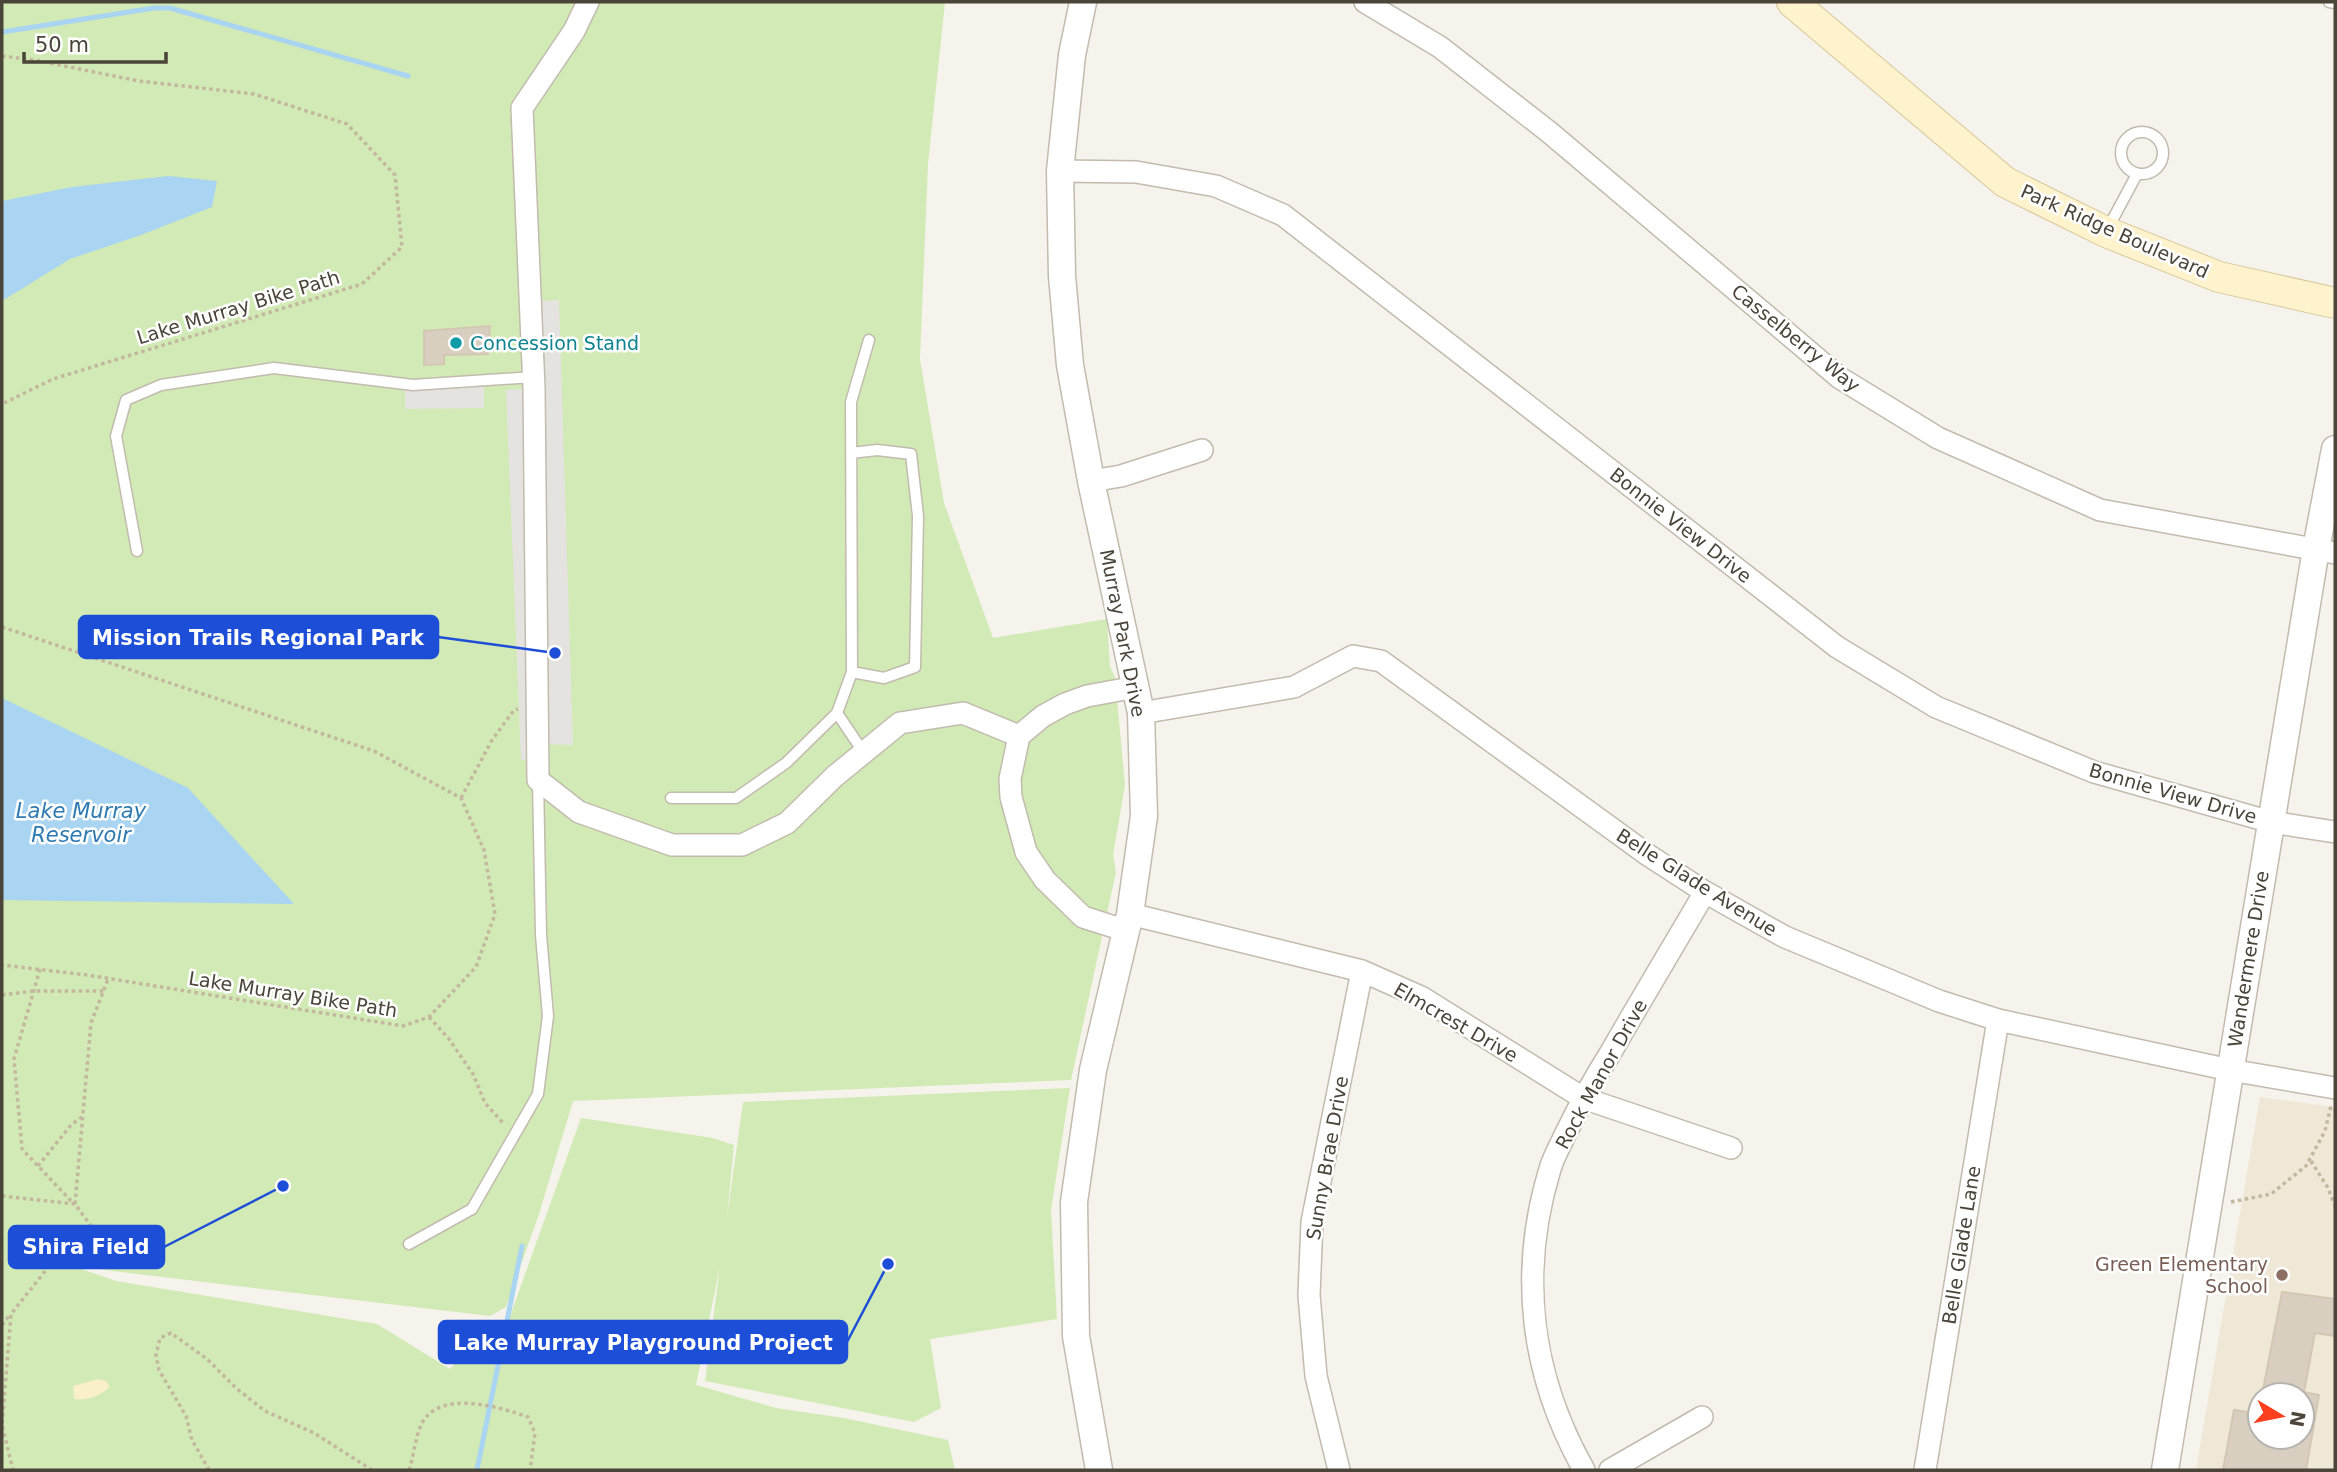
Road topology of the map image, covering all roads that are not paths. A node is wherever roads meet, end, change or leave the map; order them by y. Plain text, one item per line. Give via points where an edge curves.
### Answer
1 (588, 2) edge
2 (1083, 2) edge
3 (1365, 2) edge
4 (1792, 2) edge
5 (2329, 2) edge
6 (2335, 3) edge
7 (1060, 171) junction
8 (2137, 174) junction
9 (2106, 232) junction
10 (2335, 303) edge
11 (869, 340) dead end
12 (534, 377) junction
13 (2335, 449) edge
14 (1202, 450) dead end
15 (851, 453) junction
16 (1091, 481) junction
17 (136, 551) dead end
18 (2325, 551) edge
19 (852, 672) junction
20 (1136, 687) junction
21 (837, 713) junction
22 (1141, 713) junction
23 (1019, 736) junction
24 (863, 753) junction
25 (538, 780) junction
26 (671, 798) dead end
27 (2271, 822) junction
28 (2335, 832) edge
29 (1705, 892) junction
30 (1128, 922) junction
31 (1362, 971) junction
32 (1998, 1020) junction
33 (2230, 1070) junction
34 (2333, 1096) edge
35 (1583, 1098) junction
36 (1731, 1149) dead end
37 (409, 1244) dead end
38 (1702, 1417) dead end
39 (1099, 1470) edge
40 (1339, 1470) edge
41 (1584, 1470) edge
42 (1610, 1470) edge
43 (1925, 1470) edge
44 (2165, 1470) edge

1 - 12 street via 522,108
2 - 7 street, Murray Park Drive via 1072,55
3 - 18 street, Casselberry Way via 1440,47 1549,132 1840,378 1938,438 2100,510
4 - 9 main road, Park Ridge Boulevard via 2005,182
5 - 6 lane
7 - 16 street, Murray Park Drive via 1070,365
7 - 27 street, Bonnie View Drive via 1136,172 1216,186 1283,215 1837,647 1936,707 2082,767
8 - 8 lane via 2153,172 2162,159 2162,145 2145,132 2126,139 2120,152 2124,166
8 - 9 lane
9 - 10 main road, Park Ridge Boulevard via 2220,277
11 - 15 lane via 851,402
12 - 17 lane via 413,386 274,368 161,385 126,400 116,436
12 - 25 street
13 - 18 street, Wandermere Drive
14 - 16 street
15 - 19 lane
15 - 19 lane via 911,454 918,516 915,667 884,678
16 - 20 street, Murray Park Drive
18 - 27 street, Wandermere Drive
19 - 21 lane
20 - 22 street, Murray Park Drive
20 - 23 street via 1065,704
21 - 24 lane
21 - 26 lane via 786,763 736,798
22 - 29 street, Belle Glade Avenue via 1294,687 1353,656 1381,661
22 - 30 street, Murray Park Drive via 1144,816
23 - 24 street via 963,713 900,723
23 - 30 street, Elmcrest Drive via 1011,797 1026,852 1045,880 1083,917
24 - 25 street via 787,823 742,845 672,845 579,812
25 - 37 lane via 541,935 548,1016 538,1094 472,1209
27 - 28 street, Bonnie View Drive
27 - 33 street, Wandermere Drive
29 - 32 street, Belle Glade Avenue via 1785,937 1939,1001
29 - 35 street, Rock Manor Drive
30 - 31 street, Elmcrest Drive
30 - 39 street, Murray Park Drive via 1093,1070 1074,1202 1076,1336
31 - 35 street, Elmcrest Drive via 1421,998
31 - 40 street, Sunny Brae Drive via 1312,1222 1309,1295 1316,1376
32 - 33 street, Belle Glade Avenue
32 - 43 street, Belle Glade Lane
33 - 34 street, Belle Glade Avenue
33 - 44 street, Wandermere Drive
35 - 36 street, Elmcrest Drive
35 - 41 street, Rock Manor Drive via 1550,1168 1534,1242 1532,1287 1536,1339 1548,1390
38 - 42 street

